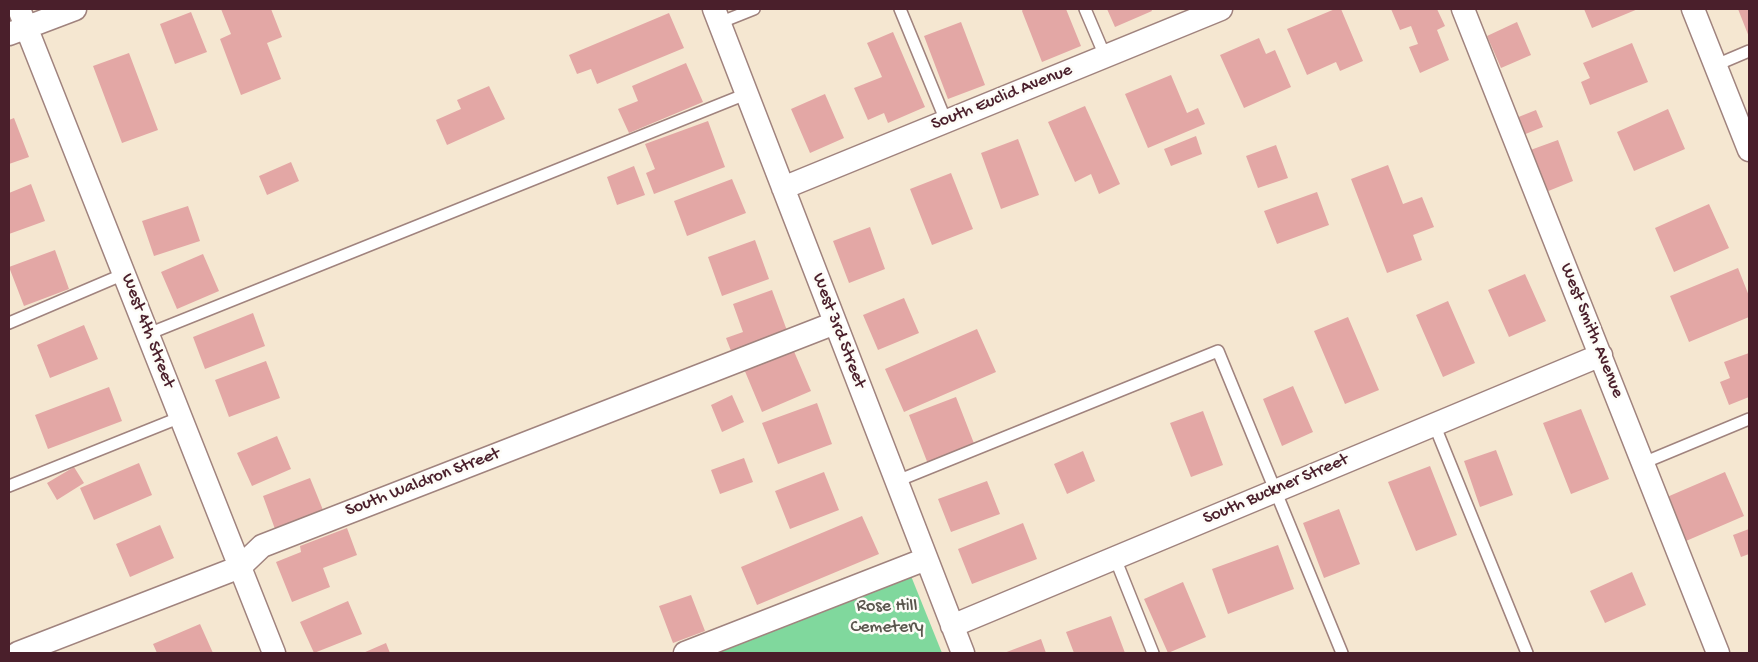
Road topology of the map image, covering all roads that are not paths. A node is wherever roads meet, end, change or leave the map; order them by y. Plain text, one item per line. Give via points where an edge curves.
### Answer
1 (75, 9) edge
2 (754, 9) edge
3 (900, 9) edge
4 (1085, 9) edge
5 (1222, 9) edge
6 (1463, 9) edge
7 (1693, 9) edge
8 (716, 16) edge
9 (18, 23) edge
10 (1749, 51) edge
11 (1105, 56) junction
12 (1716, 65) junction
13 (746, 94) junction
14 (946, 121) junction
15 (1749, 150) edge
16 (783, 188) junction
17 (124, 274) junction
18 (9, 323) edge
19 (835, 323) junction
20 (148, 334) junction
21 (1600, 355) junction
22 (181, 417) junction
23 (1749, 419) edge
24 (1434, 424) junction
25 (1643, 463) junction
26 (897, 481) junction
27 (9, 486) edge
28 (1276, 490) junction
29 (1115, 558) junction
30 (926, 559) junction
31 (240, 567) junction
32 (952, 626) junction
33 (18, 653) edge
34 (274, 653) edge
35 (684, 653) edge
36 (963, 653) edge
37 (1153, 653) edge
38 (1342, 653) edge
39 (1526, 653) edge
40 (1718, 653) edge

1 - 9 street
2 - 8 lane
3 - 14 lane
4 - 11 lane
5 - 11 street, South Euclid Avenue
6 - 21 street, West Smith Avenue
7 - 12 street
8 - 13 street, West 3rd Street
9 - 17 street, West 4th Street
10 - 12 lane
11 - 14 street, South Euclid Avenue
12 - 15 street
13 - 16 street, West 3rd Street
13 - 20 lane
14 - 16 street, South Euclid Avenue
16 - 19 street, West 3rd Street
17 - 18 lane
17 - 20 street, West 4th Street
19 - 26 street, West 3rd Street
19 - 31 street, South Waldron Street via 262,546
20 - 22 street, West 4th Street
21 - 24 street, South Buckner Street
21 - 25 street, West Smith Avenue
22 - 27 lane
22 - 31 street, West 4th Street
23 - 25 lane
24 - 28 street, South Buckner Street
24 - 39 lane
25 - 40 street, West Smith Avenue
26 - 28 lane via 1218,350
26 - 30 street, West 3rd Street
28 - 29 street, South Buckner Street
28 - 38 lane
29 - 32 street, South Buckner Street
29 - 37 lane
30 - 32 street, West 3rd Street
30 - 35 street
31 - 33 street, South Waldron Street
31 - 34 street, West 4th Street
32 - 36 street, West 3rd Street

